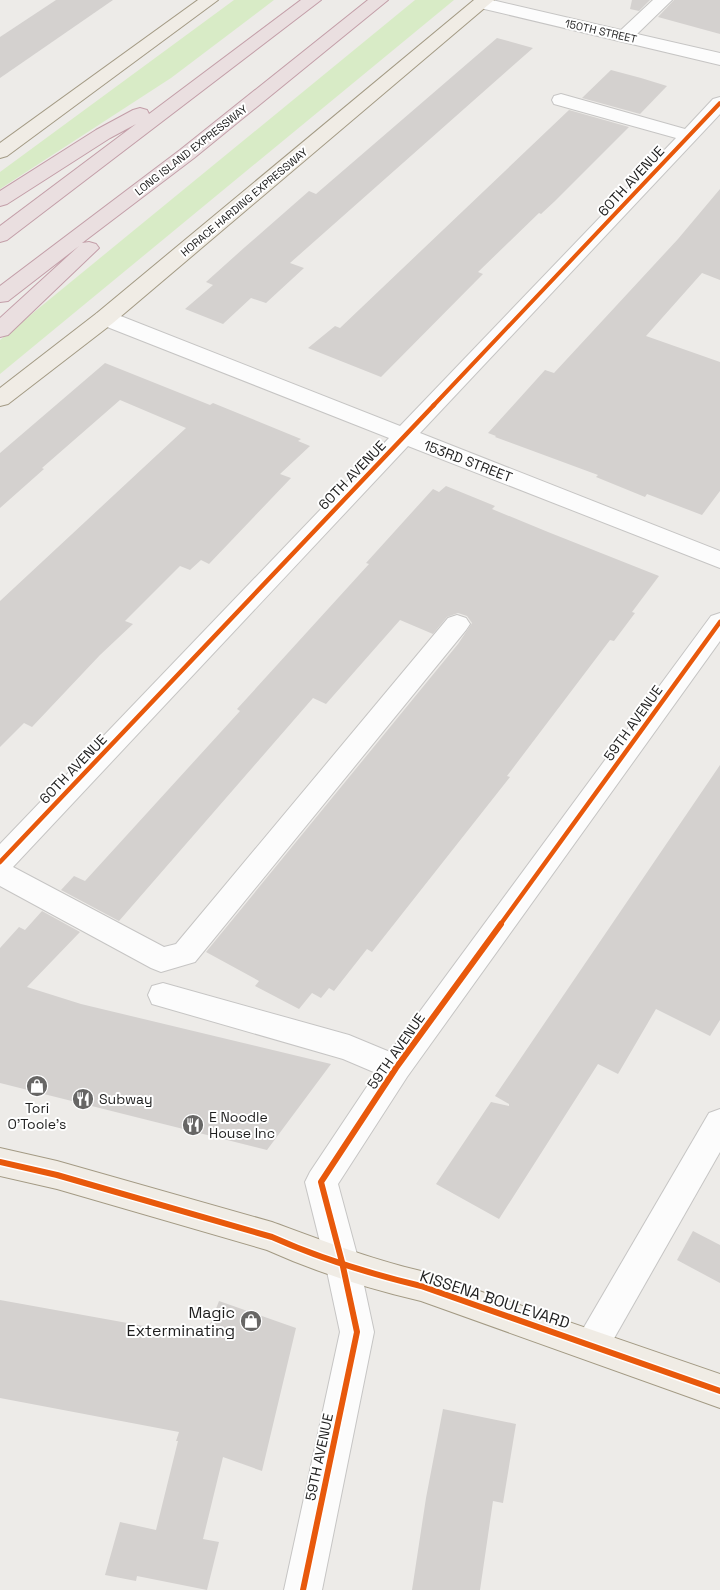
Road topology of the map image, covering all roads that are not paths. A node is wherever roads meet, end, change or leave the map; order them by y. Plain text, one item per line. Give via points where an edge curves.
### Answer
1 (210, 0) edge
2 (312, 0) edge
3 (379, 0) edge
4 (663, 0) edge
5 (484, 1) edge
6 (624, 37) junction
7 (720, 59) edge
8 (224, 68) junction
9 (561, 100) dead end
10 (720, 104) edge
11 (689, 136) junction
12 (0, 152) edge
13 (187, 154) junction
14 (0, 200) edge
15 (0, 236) edge
16 (0, 296) edge
17 (105, 318) junction
18 (0, 330) edge
19 (0, 399) edge
20 (405, 436) junction
21 (720, 560) edge
22 (720, 622) edge
23 (457, 624) dead end
24 (0, 862) edge
25 (0, 873) edge
26 (162, 995) dead end
27 (396, 1068) junction
28 (720, 1123) edge
29 (0, 1162) edge
30 (342, 1262) junction
31 (592, 1345) junction
32 (720, 1391) edge
33 (303, 1590) edge

1 - 12 main road
2 - 8 highway
3 - 13 highway, LONG ISLAND EXPRESSWAY
4 - 6 street
5 - 6 street, 150TH STREET
5 - 17 main road, HORACE HARDING EXPRESSWAY
6 - 7 street, 150TH STREET
8 - 14 highway via 102,134
8 - 15 highway
9 - 11 street
10 - 11 street, 60TH AVENUE
11 - 20 street, 60TH AVENUE
13 - 16 highway, LONG ISLAND EXPRESSWAY
13 - 18 highway
17 - 19 main road, HORACE HARDING EXPRESSWAY
17 - 20 street, 153RD STREET
20 - 21 street, 153RD STREET
20 - 24 street, 60TH AVENUE
22 - 27 street, 59TH AVENUE
23 - 25 street via 185,954 161,960
26 - 27 street via 349,1048
27 - 30 street, 59TH AVENUE via 321,1182
28 - 31 street
29 - 30 main road, KISSENA BOULEVARD via 57,1175 272,1237
30 - 31 main road, KISSENA BOULEVARD
30 - 33 street, 59TH AVENUE via 357,1332
31 - 32 main road, KISSENA BOULEVARD

